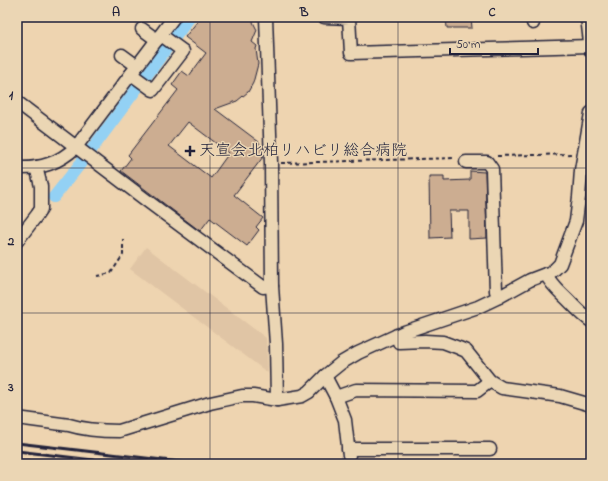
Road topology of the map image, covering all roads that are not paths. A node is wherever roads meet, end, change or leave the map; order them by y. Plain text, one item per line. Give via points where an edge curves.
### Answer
1 (174, 17) edge
2 (266, 17) edge
3 (587, 17) edge
4 (329, 19) edge
5 (142, 28) dead end
6 (159, 37) junction
7 (591, 48) edge
8 (122, 55) dead end
9 (134, 70) junction
10 (17, 102) edge
11 (591, 113) edge
12 (76, 147) junction
13 (462, 160) road end
14 (36, 167) junction
15 (17, 168) edge
16 (17, 241) edge
17 (546, 274) junction
18 (272, 286) junction
19 (499, 297) junction
20 (591, 321) edge
21 (397, 336) junction
22 (325, 376) junction
23 (490, 381) junction
24 (336, 397) junction
25 (277, 400) junction
26 (591, 405) edge
27 (17, 418) edge
28 (490, 448) dead end

1 - 6 street
2 - 18 street
3 - 7 street
4 - 7 street via 349,18 350,53 458,53
5 - 6 street
6 - 9 street
6 - 9 street via 183,51 153,90
8 - 9 street
9 - 12 street
10 - 12 street
11 - 17 street via 576,220 560,264
12 - 14 street via 61,159
12 - 18 street via 103,173 147,207 263,287
13 - 19 street via 487,162 492,169 496,292
14 - 15 street
14 - 16 street via 41,186 40,208 37,216
17 - 19 street
17 - 20 street via 557,290
18 - 25 street
19 - 21 street
21 - 22 street via 358,353
21 - 23 street via 399,342 443,342 466,351
22 - 24 street
22 - 25 street via 302,396
23 - 24 street via 477,391 356,390
23 - 26 street via 502,388 560,396
24 - 28 street via 345,420 348,452
25 - 27 street via 242,396 210,403 119,431

